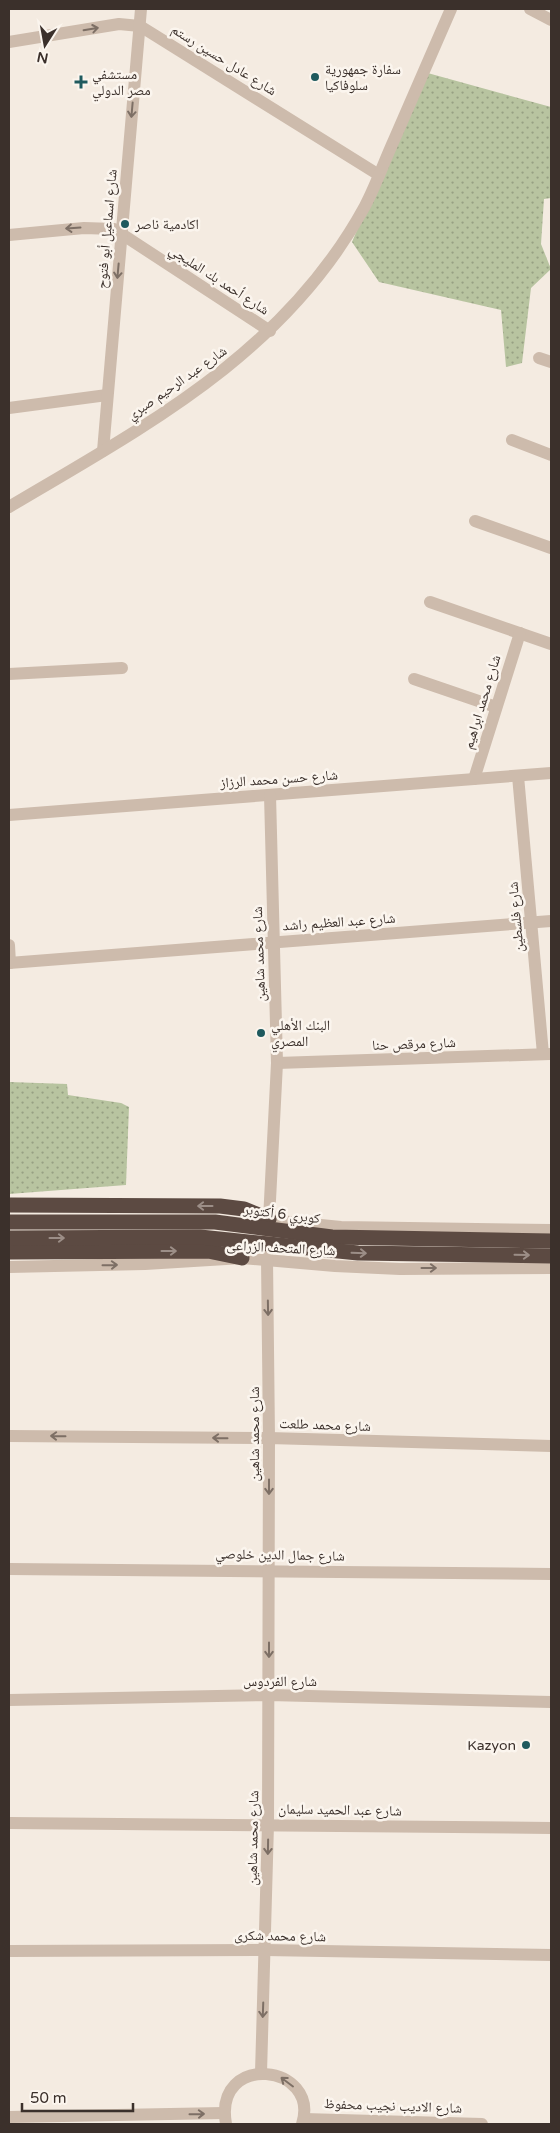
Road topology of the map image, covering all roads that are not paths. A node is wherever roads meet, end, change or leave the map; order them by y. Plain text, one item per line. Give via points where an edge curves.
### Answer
1 (141, 9) edge
2 (451, 9) edge
3 (530, 9) edge
4 (551, 20) edge
5 (140, 26) junction
6 (9, 42) edge
7 (378, 175) junction
8 (121, 233) junction
9 (9, 234) edge
10 (270, 331) junction
11 (107, 395) junction
12 (9, 408) edge
13 (512, 440) dead end
14 (103, 451) junction
15 (551, 454) edge
16 (9, 507) edge
17 (475, 521) dead end
18 (551, 548) edge
19 (430, 602) dead end
20 (520, 633) junction
21 (551, 644) edge
22 (122, 668) dead end
23 (9, 674) edge
24 (414, 679) dead end
25 (496, 707) junction
26 (551, 773) edge
27 (518, 776) junction
28 (474, 779) junction
29 (270, 795) junction
30 (9, 815) edge
31 (551, 921) edge
32 (532, 922) junction
33 (273, 942) junction
34 (9, 945) edge
35 (9, 963) edge
36 (547, 1054) edge
37 (277, 1063) junction
38 (9, 1205) edge
39 (9, 1216) edge
40 (269, 1219) junction
41 (9, 1222) edge
42 (551, 1230) edge
43 (9, 1238) edge
44 (551, 1241) edge
45 (9, 1252) edge
46 (551, 1256) edge
47 (242, 1258) junction
48 (268, 1260) junction
49 (9, 1267) edge
50 (551, 1268) edge
51 (9, 1436) edge
52 (269, 1438) junction
53 (551, 1446) edge
54 (9, 1569) edge
55 (269, 1570) junction
56 (551, 1574) edge
57 (269, 1695) junction
58 (9, 1700) edge
59 (551, 1702) edge
60 (9, 1823) edge
61 (268, 1824) junction
62 (551, 1828) edge
63 (265, 1950) junction
64 (9, 1951) edge
65 (551, 1955) edge
66 (261, 2073) junction
67 (9, 2117) edge
68 (225, 2119) edge
69 (303, 2121) edge
70 (482, 2124) edge

1 - 5 street, شارع اسماعيل أبو فتوح
2 - 7 street, شارع عبد الرحيم صبري
3 - 4 street
6 -> 5 street, شارع عادل حسين رستم via 119,24
5 - 7 street, شارع عادل حسين رستم
5 -> 8 street, شارع اسماعيل أبو فتوح
7 - 10 street, شارع عبد الرحيم صبري via 365,206 338,250
8 -> 9 street, شارع أحمد بك المليجي via 114,229 84,228
8 - 10 street, شارع أحمد بك المليجي
8 -> 11 street, شارع اسماعيل أبو فتوح
10 - 14 street, شارع عبد الرحيم صبري via 223,372
11 - 12 street
11 - 14 street, شارع اسماعيل أبو فتوح
13 - 15 street
14 - 16 street, شارع عبد الرحيم صبري
17 - 18 street
19 - 20 street
20 - 21 street
20 - 25 street, شارع محمد ابراهيم
22 - 23 street
24 - 25 street
25 - 28 street, شارع محمد ابراهيم
26 - 27 street, شارع حسن محمد الرزاز
27 - 28 street, شارع حسن محمد الرزاز
27 - 32 street, شارع فلسطين
28 - 29 street, شارع حسن محمد الرزاز
29 - 30 street, شارع حسن محمد الرزاز
29 - 33 street, شارع محمد شاهين
31 - 32 street, شارع عبد العظيم راشد
32 - 33 street, شارع عبد العظيم راشد
32 - 36 street, شارع فلسطين
33 - 35 street, شارع عبد العظيم راشد
33 - 37 street, شارع محمد شاهين
34 - 35 street
36 - 37 street, شارع مرقص حنا
37 - 40 street, شارع محمد شاهين
40 -> 38 highway via 220,1206
39 - 40 street, شارع المتحف الزراعى
40 - 42 street, شارع المتحف الزراعى via 341,1227
40 - 48 street, شارع محمد شاهين
41 - 44 highway, كوبري 6 أكتوبر, bridge via 214,1222 332,1237
43 -> 46 highway, bridge via 200,1237 358,1253
45 -> 47 highway via 208,1251
47 - 48 street, شارع المتحف الزراعى
49 -> 47 street, شارع المتحف الزراعى
48 -> 50 street, شارع المتحف الزراعى via 391,1268
48 -> 52 street, شارع محمد شاهين
52 -> 51 street, شارع محمد طلعت
52 - 53 street, شارع محمد طلعت
52 -> 55 street, شارع محمد شاهين
54 - 55 street, شارع جمال الدين خلوصي
55 - 56 street, شارع جمال الدين خلوصي
55 -> 57 street, شارع محمد شاهين
57 - 58 street, شارع الفردوس
57 - 59 street, شارع الفردوس
57 - 61 street, شارع محمد شاهين
60 - 61 street, شارع عبد الحميد سليمان
61 - 62 street, شارع عبد الحميد سليمان
61 -> 63 street, شارع محمد شاهين
63 - 64 street, شارع محمد شكرى
63 - 65 street, شارع محمد شكرى
63 -> 66 street, شارع محمد شاهين
66 - 68 street via 249,2075 238,2082 225,2101
69 -> 66 street via 303,2104 298,2091 288,2080 275,2074
67 -> 68 street
69 - 70 street, شارع الاديب نجيب محفوظ

